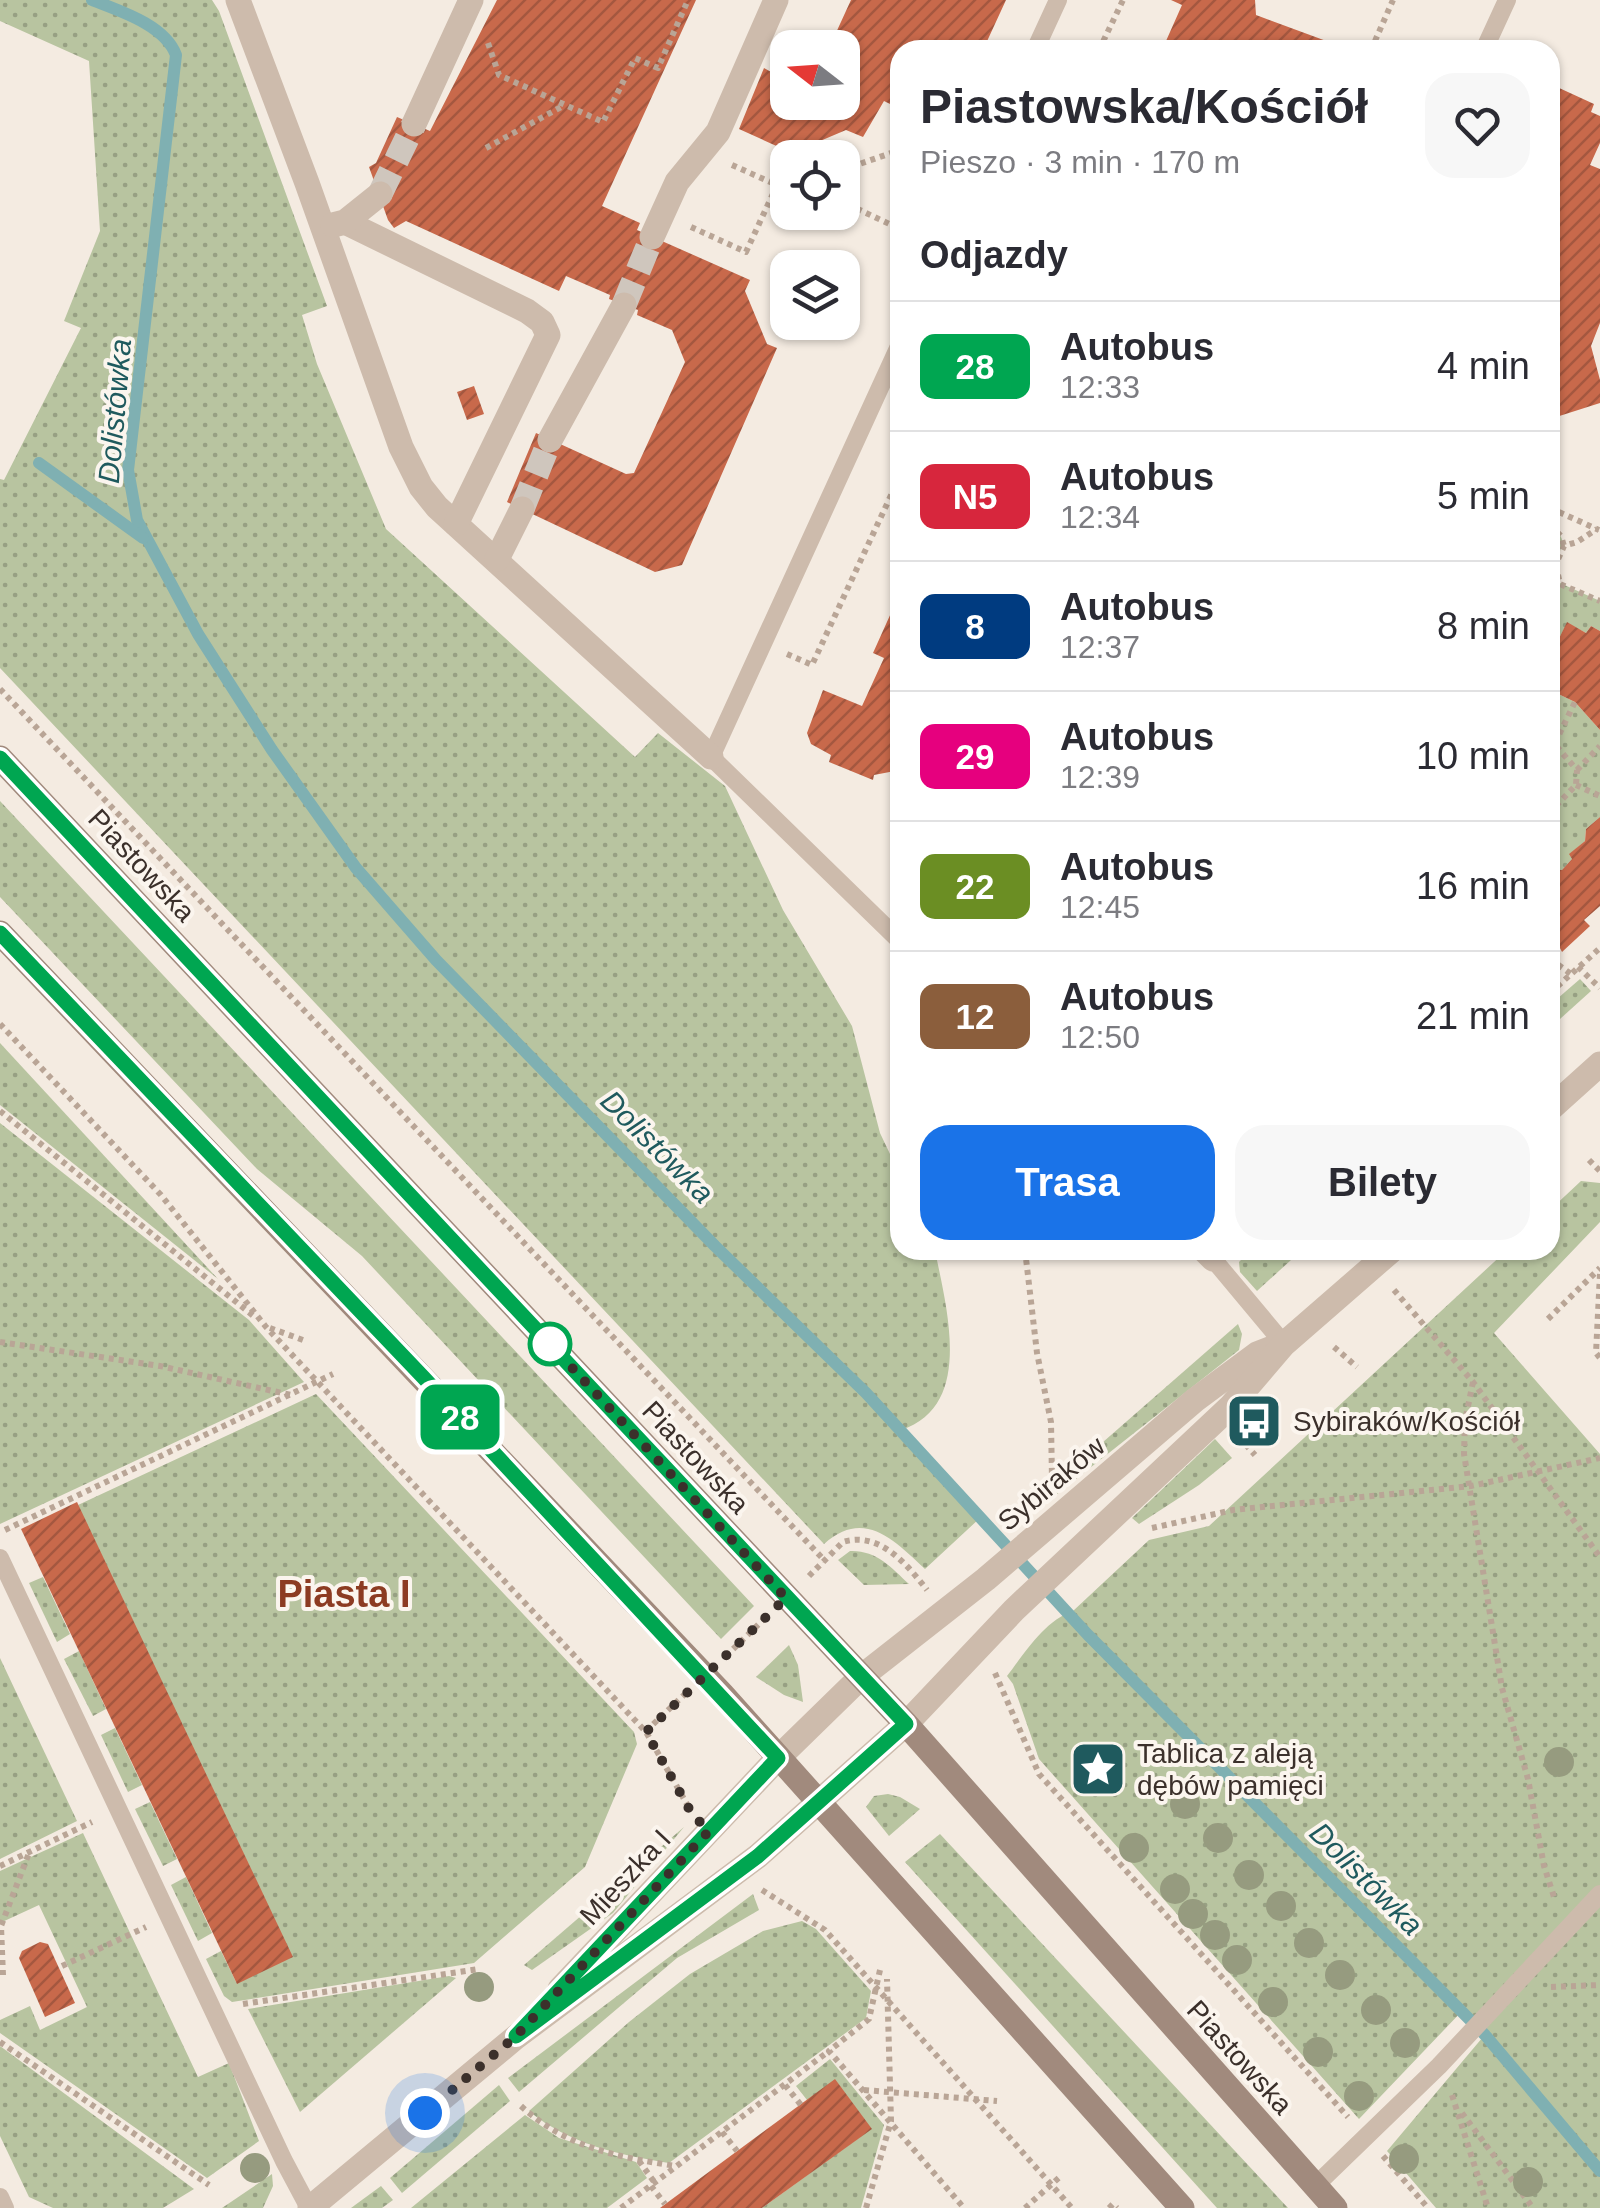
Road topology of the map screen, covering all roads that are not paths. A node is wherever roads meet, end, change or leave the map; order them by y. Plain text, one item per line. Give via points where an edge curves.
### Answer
1 (238, 0) edge
2 (471, 0) edge
3 (776, 0) edge
4 (1058, 0) edge
5 (1507, 0) edge
6 (1040, 40) edge
7 (1489, 40) edge
8 (414, 124) tunnel mouth
9 (380, 194) tunnel mouth
10 (334, 225) junction
11 (657, 226) tunnel mouth
12 (624, 304) tunnel mouth
13 (890, 366) edge
14 (550, 440) tunnel mouth
15 (522, 509) tunnel mouth
16 (456, 524) junction
17 (497, 558) junction
18 (711, 757) junction
19 (0, 758) edge
20 (890, 931) edge
21 (0, 933) edge
22 (1600, 1064) edge
23 (1560, 1100) edge
24 (1213, 1260) edge
25 (1380, 1260) edge
26 (1284, 1344) junction
27 (0, 1558) edge
28 (861, 1676) junction
29 (906, 1724) junction
30 (778, 1758) junction
31 (819, 1804) junction
32 (1600, 1894) edge
33 (516, 2036) junction
34 (1315, 2186) junction
35 (0, 2198) edge
36 (5, 2208) edge
37 (310, 2208) edge
38 (1182, 2208) edge
39 (1334, 2208) edge

1 - 10 street
2 - 8 street
3 - 11 street via 723,122 677,182
4 - 6 lane
5 - 7 lane
9 - 10 street
10 - 16 street via 400,447 421,487
10 - 16 street via 527,311 548,335
12 - 14 street
13 - 18 lane
15 - 17 street
16 - 17 street
17 - 18 street
18 - 20 lane
19 - 28 main road, Piastowska
21 - 30 main road
22 - 23 street
24 - 26 lane
25 - 26 street, Sybiraków
26 - 28 street, Sybiraków via 1257,1354 1210,1389
26 - 29 street, Sybiraków via 1231,1406 1014,1610
27 - 37 lane
28 - 29 main road, Piastowska
28 - 30 street, Mieszka I
29 - 31 street, Sybiraków
29 - 34 main road, Piastowska
30 - 31 main road
30 - 33 street, Mieszka I
31 - 33 street, Mieszka I
31 - 38 main road
32 - 34 lane
33 - 37 street, Mieszka I
34 - 39 main road, Piastowska
35 - 36 lane

